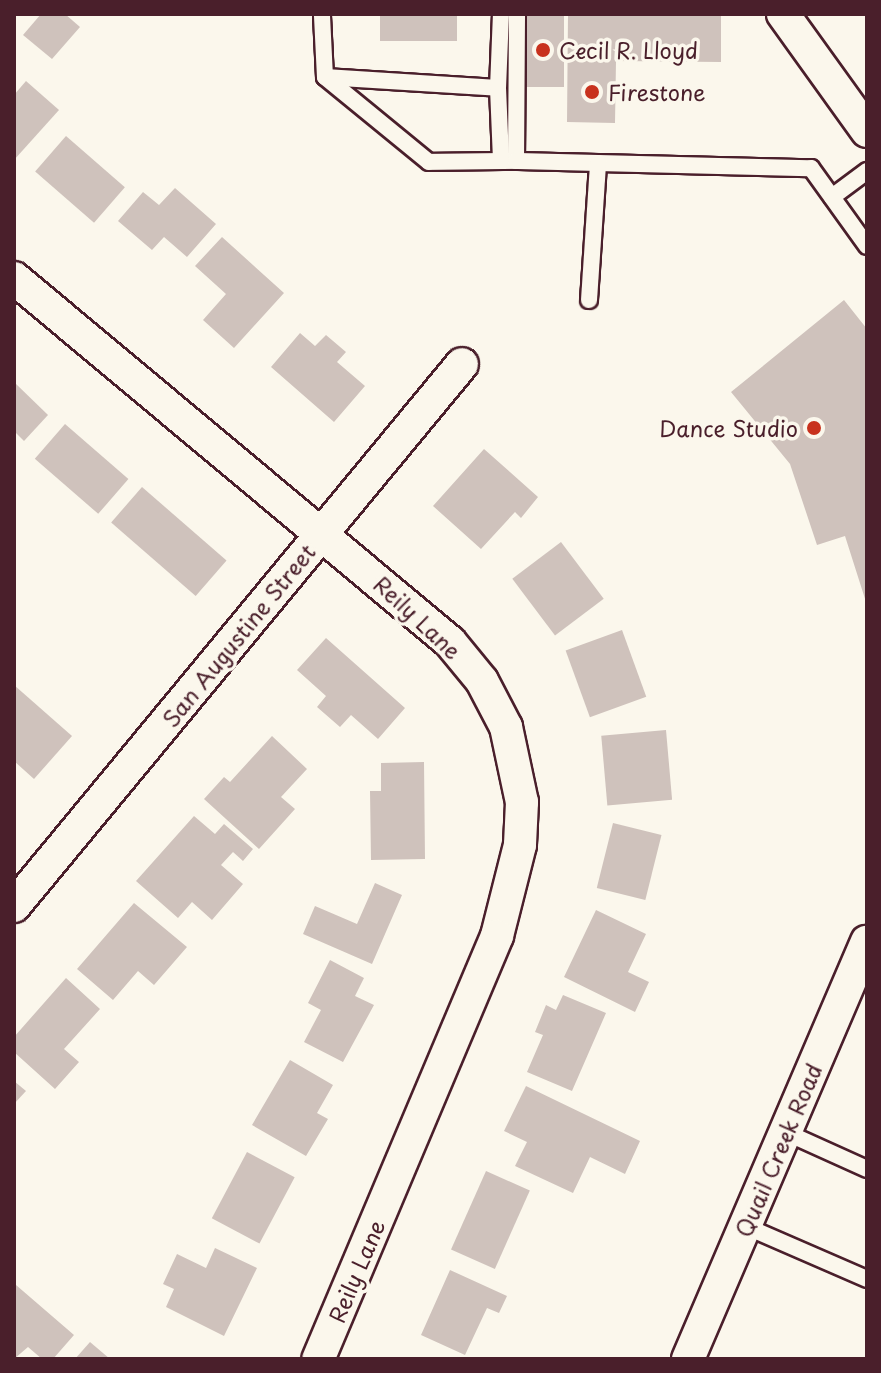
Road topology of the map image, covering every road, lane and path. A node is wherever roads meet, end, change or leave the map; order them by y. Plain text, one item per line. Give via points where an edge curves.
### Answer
1 (501, 14) edge
2 (517, 14) edge
3 (783, 14) edge
4 (322, 16) dead end
5 (325, 77) junction
6 (498, 88) junction
7 (867, 131) edge
8 (509, 161) junction
9 (598, 163) junction
10 (867, 171) edge
11 (832, 197) junction
12 (867, 246) edge
13 (14, 278) edge
14 (589, 300) dead end
15 (462, 364) dead end
16 (323, 532) junction
17 (19, 890) edge
18 (867, 942) edge
19 (785, 1132) junction
20 (867, 1169) edge
21 (745, 1226) junction
22 (867, 1279) edge
23 (318, 1359) edge
24 (688, 1359) edge

1 - 6 lane
2 - 8 lane
3 - 7 street
4 - 5 lane
5 - 6 lane
5 - 8 lane via 429,162
6 - 8 lane
8 - 9 lane
9 - 11 lane via 811,168
9 - 14 lane
10 - 11 lane
11 - 12 lane
13 - 16 street, Reily Lane
15 - 16 street, San Augustine Street
16 - 17 street, San Augustine Street
16 - 23 street, Reily Lane via 450,642 482,681 506,727 522,802 520,845 497,936
18 - 19 street, Quail Creek Road
19 - 20 lane
19 - 21 street, Quail Creek Road
21 - 22 lane
21 - 24 street, Quail Creek Road

